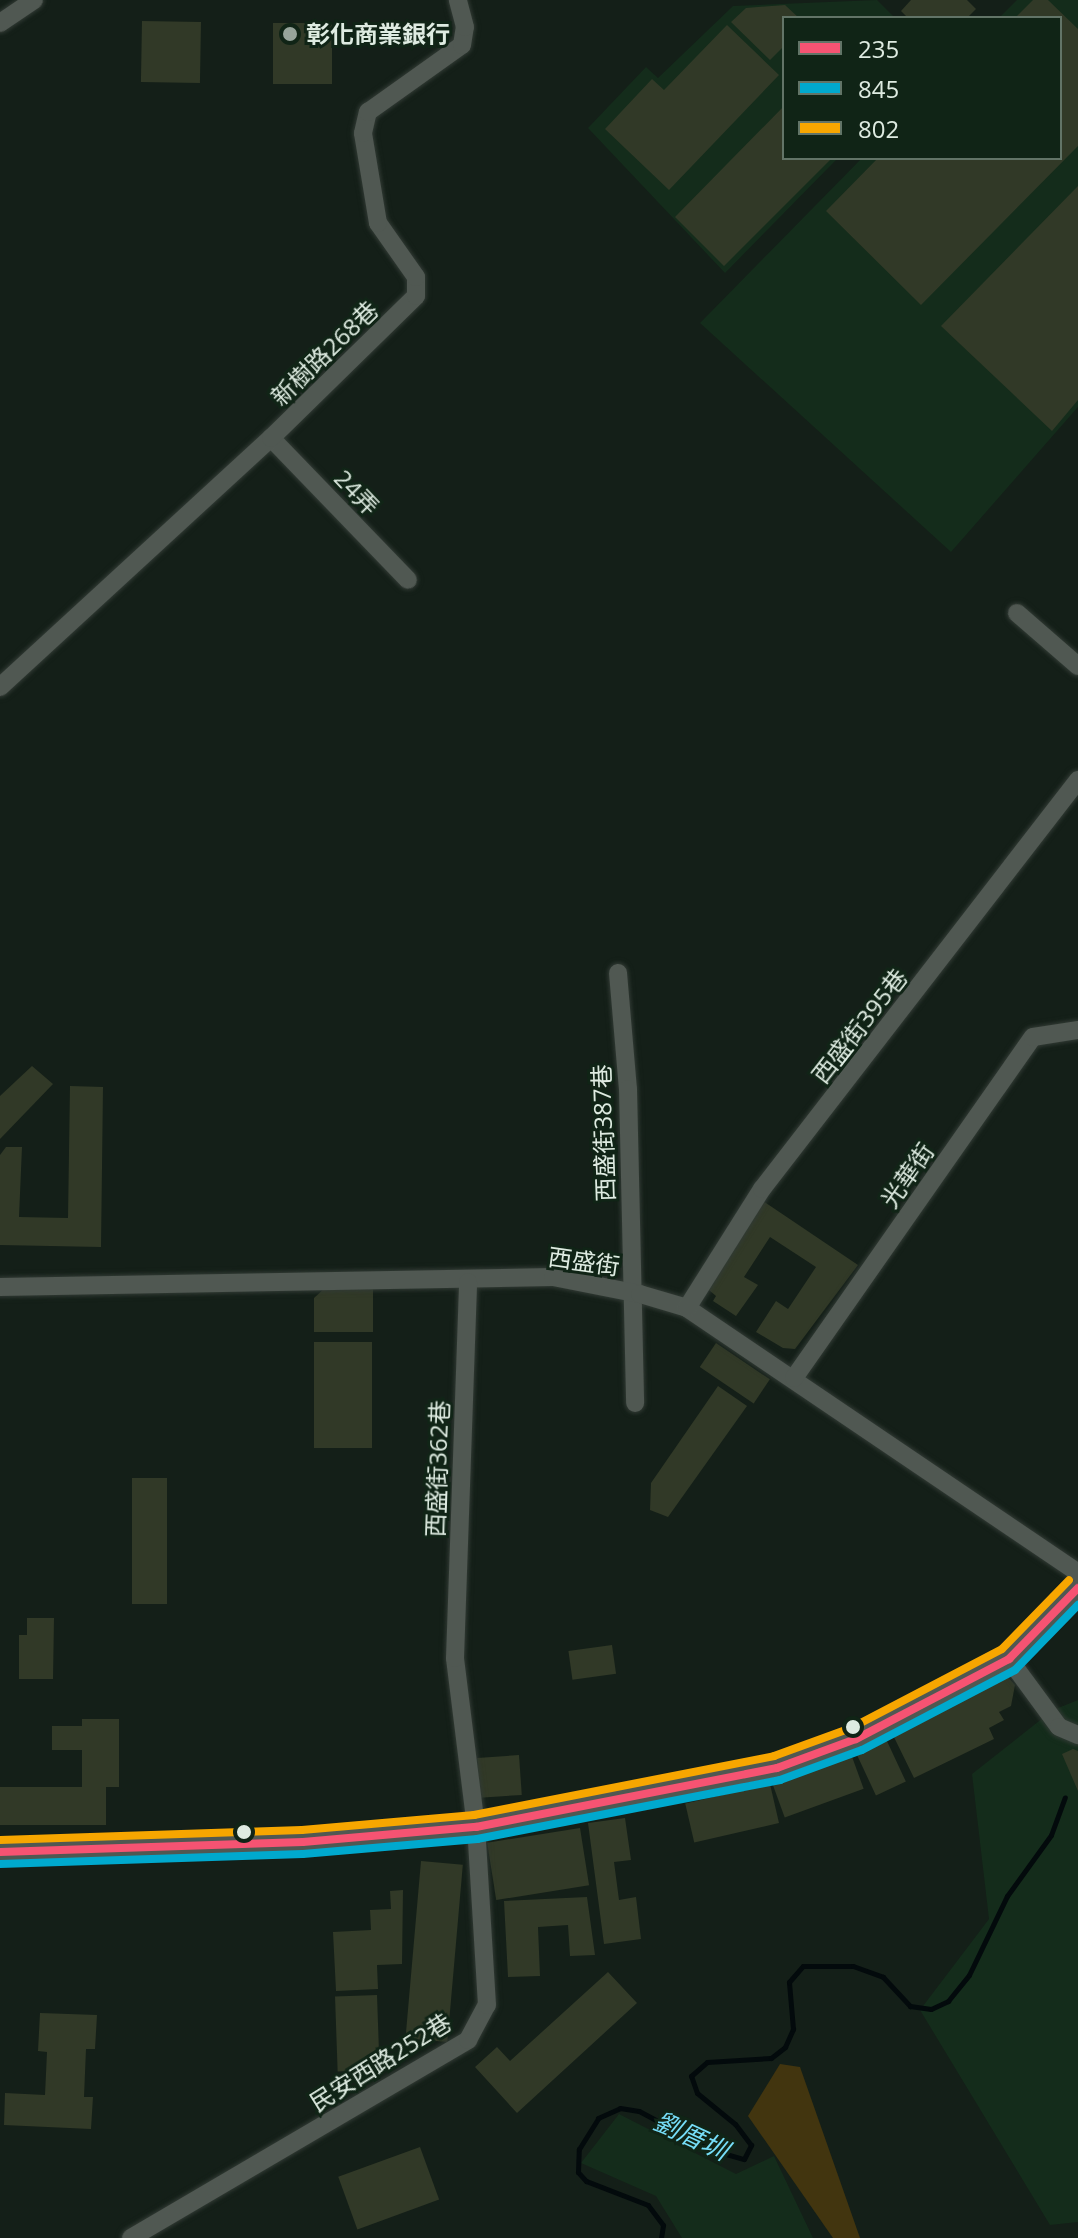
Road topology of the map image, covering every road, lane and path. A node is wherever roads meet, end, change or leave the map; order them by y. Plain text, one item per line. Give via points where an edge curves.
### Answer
1 (34, 0) edge
2 (458, 0) edge
3 (0, 23) edge
4 (271, 438) junction
5 (408, 580) dead end
6 (1017, 613) dead end
7 (1078, 666) edge
8 (0, 687) edge
9 (1078, 780) edge
10 (618, 973) dead end
11 (1078, 1030) edge
12 (468, 1282) junction
13 (0, 1287) edge
14 (631, 1292) junction
15 (687, 1308) junction
16 (794, 1378) junction
17 (635, 1403) dead end
18 (1078, 1573) edge
19 (1078, 1588) edge
20 (1009, 1659) junction
21 (1078, 1735) edge
22 (476, 1827) junction
23 (0, 1852) edge
24 (131, 2238) edge

1 - 3 street
2 - 4 street, 新樹路268巷 via 465,27 462,45 368,112 363,133 378,223 416,277 416,296
4 - 5 street, 24弄
4 - 8 street, 新樹路268巷
6 - 7 street
9 - 15 street, 西盛街395巷 via 762,1189
10 - 14 street, 西盛街387巷 via 628,1089
11 - 16 street, 光華街 via 1033,1037
12 - 13 street, 西盛街
12 - 14 street, 西盛街 via 553,1277
12 - 22 street, 西盛街362巷 via 455,1658
14 - 15 street, 西盛街
14 - 17 street, 西盛街387巷
15 - 16 street, 西盛街
16 - 18 street, 西盛街
19 - 20 street
20 - 21 street via 1059,1727
20 - 22 street via 856,1739 777,1768
22 - 23 street via 303,1842
22 - 24 street, 民安西路252巷 via 487,2005 468,2040

